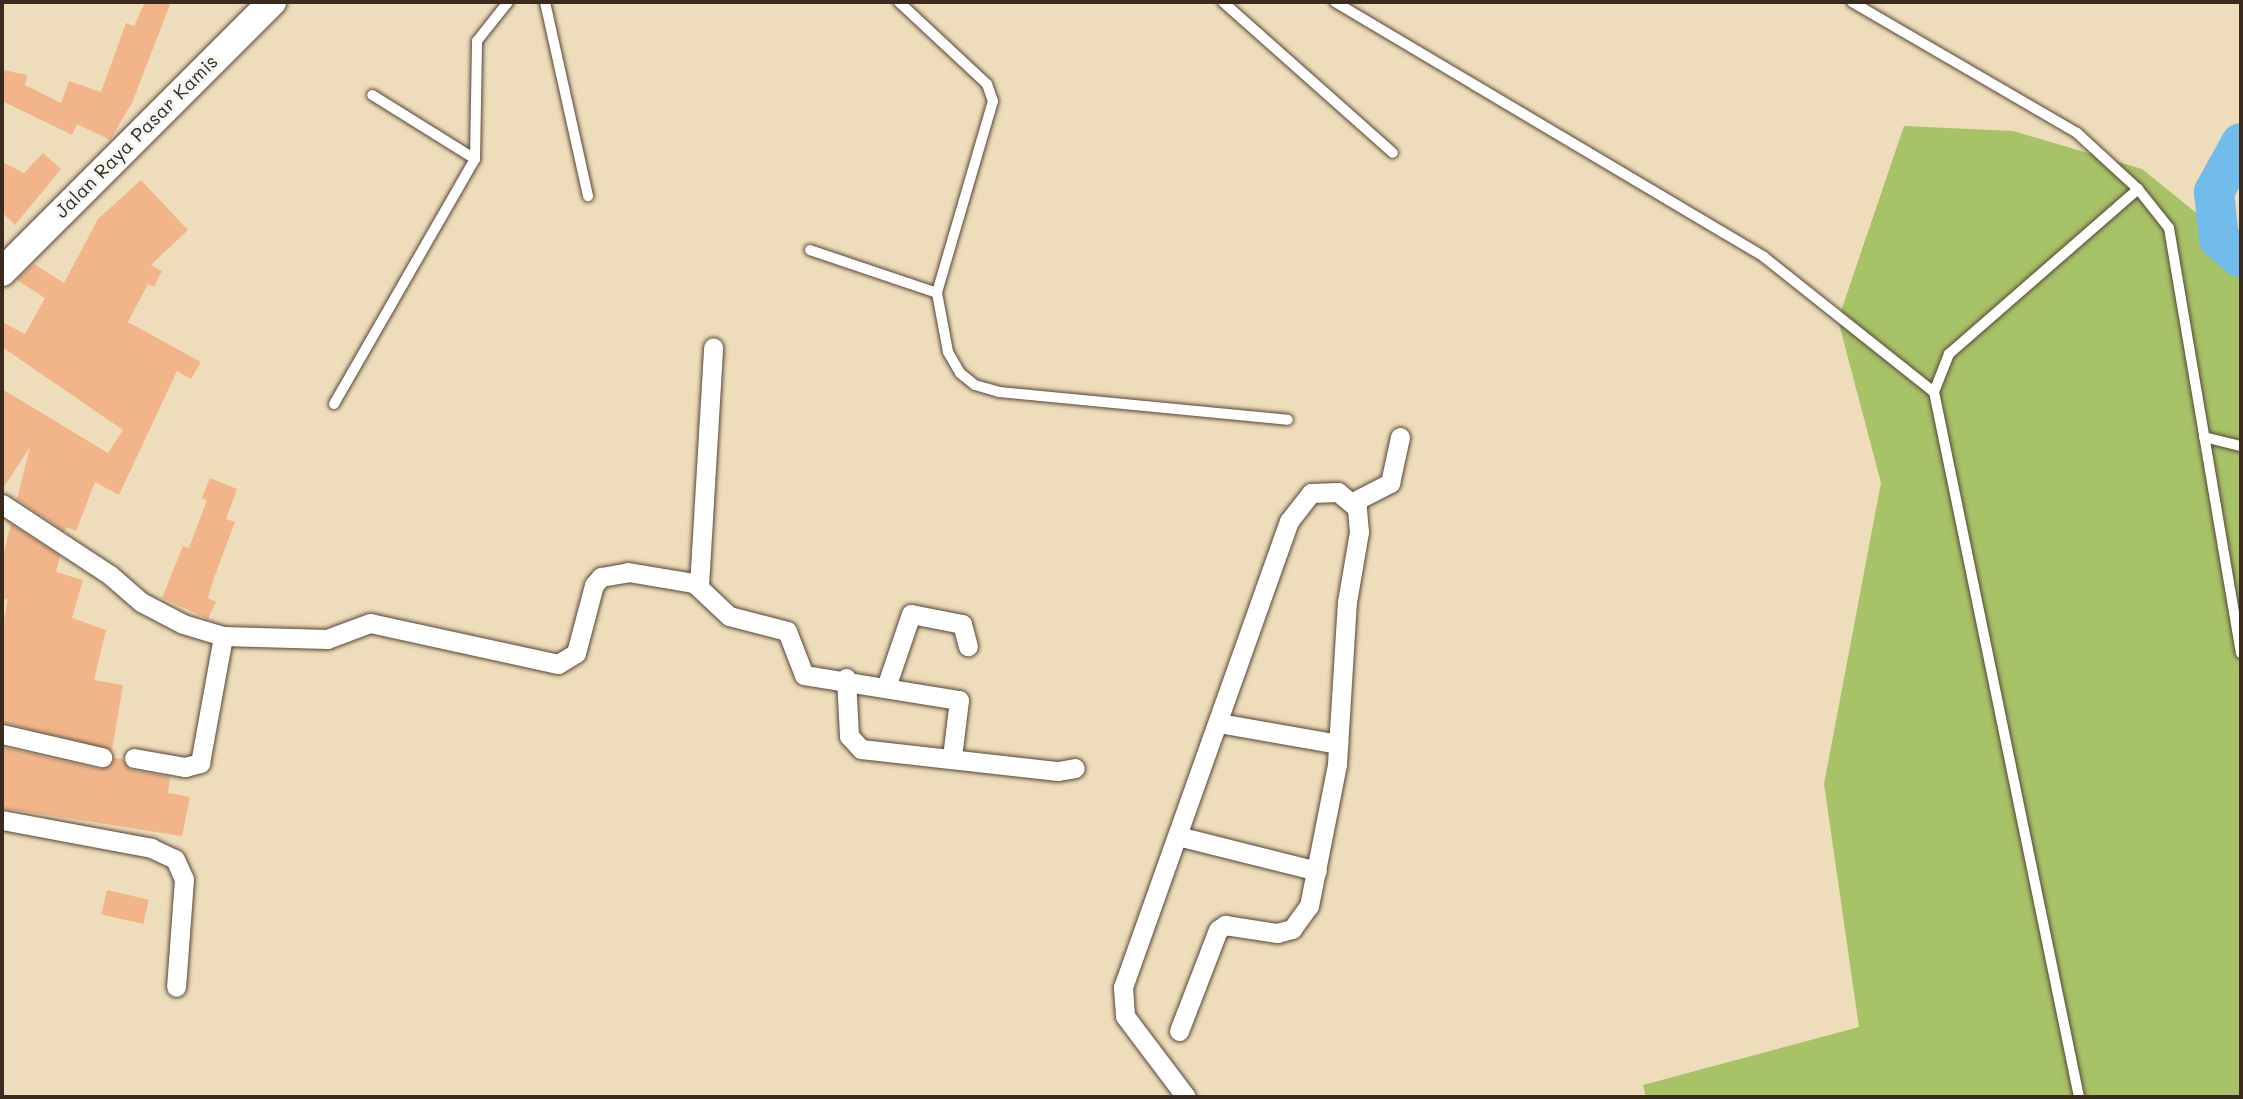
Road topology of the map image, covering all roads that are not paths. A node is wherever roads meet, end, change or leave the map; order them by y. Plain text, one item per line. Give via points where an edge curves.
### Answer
1 (272, 2) edge
2 (508, 2) edge
3 (545, 2) edge
4 (899, 2) edge
5 (1223, 2) edge
6 (1335, 2) edge
7 (1852, 2) edge
8 (372, 95) dead end
9 (1394, 153) dead end
10 (475, 159) junction
11 (2137, 189) junction
12 (588, 196) dead end
13 (810, 250) dead end
14 (2, 272) edge
15 (937, 293) junction
16 (713, 347) dead end
17 (1934, 392) junction
18 (334, 404) dead end
19 (1288, 419) dead end
20 (1400, 437) dead end
21 (2204, 437) junction
22 (2241, 446) edge
23 (1353, 502) junction
24 (2, 504) edge
25 (699, 586) junction
26 (223, 636) junction
27 (968, 646) dead end
28 (2241, 653) edge
29 (846, 678) junction
30 (886, 687) junction
31 (1219, 723) junction
32 (2, 734) edge
33 (1338, 744) junction
34 (102, 757) dead end
35 (952, 757) junction
36 (134, 758) dead end
37 (1075, 768) dead end
38 (2, 820) edge
39 (1178, 836) junction
40 (1317, 871) junction
41 (176, 987) dead end
42 (1179, 1031) dead end
43 (1185, 1097) edge
44 (2079, 1097) edge

1 - 14 main road, Jalan Raya Pasar Kamis
2 - 10 lane via 477,41
3 - 12 lane
4 - 15 lane via 987,83 993,101
5 - 9 lane
6 - 17 lane via 1764,257
7 - 11 lane via 2077,134
8 - 10 lane
10 - 18 lane
11 - 17 lane via 1949,354
11 - 21 lane via 2169,228 2176,252
13 - 15 lane
15 - 19 lane via 948,352 960,373 975,385 999,392
16 - 25 street
17 - 44 lane
20 - 23 street via 1390,483
21 - 22 lane
21 - 28 lane
23 - 31 street via 1338,492 1320,490 1303,500 1289,521
23 - 33 street via 1359,514 1359,532 1347,602
24 - 26 street via 110,575 141,602 183,624
25 - 26 street via 628,572 601,577 576,653 558,664 370,623 327,639
25 - 29 street via 729,616 787,631 804,674
26 - 36 street via 200,764
27 - 30 street via 962,624 911,614
29 - 30 street
29 - 35 street via 849,736 856,746 878,753
30 - 35 street via 960,700
31 - 33 street
31 - 39 street
32 - 34 street
33 - 40 street
35 - 37 street via 1058,771
38 - 41 street via 169,853 184,879
39 - 40 street
39 - 43 street via 1121,997 1125,1016
40 - 42 street via 1309,906 1292,929 1256,932 1225,925 1218,930

